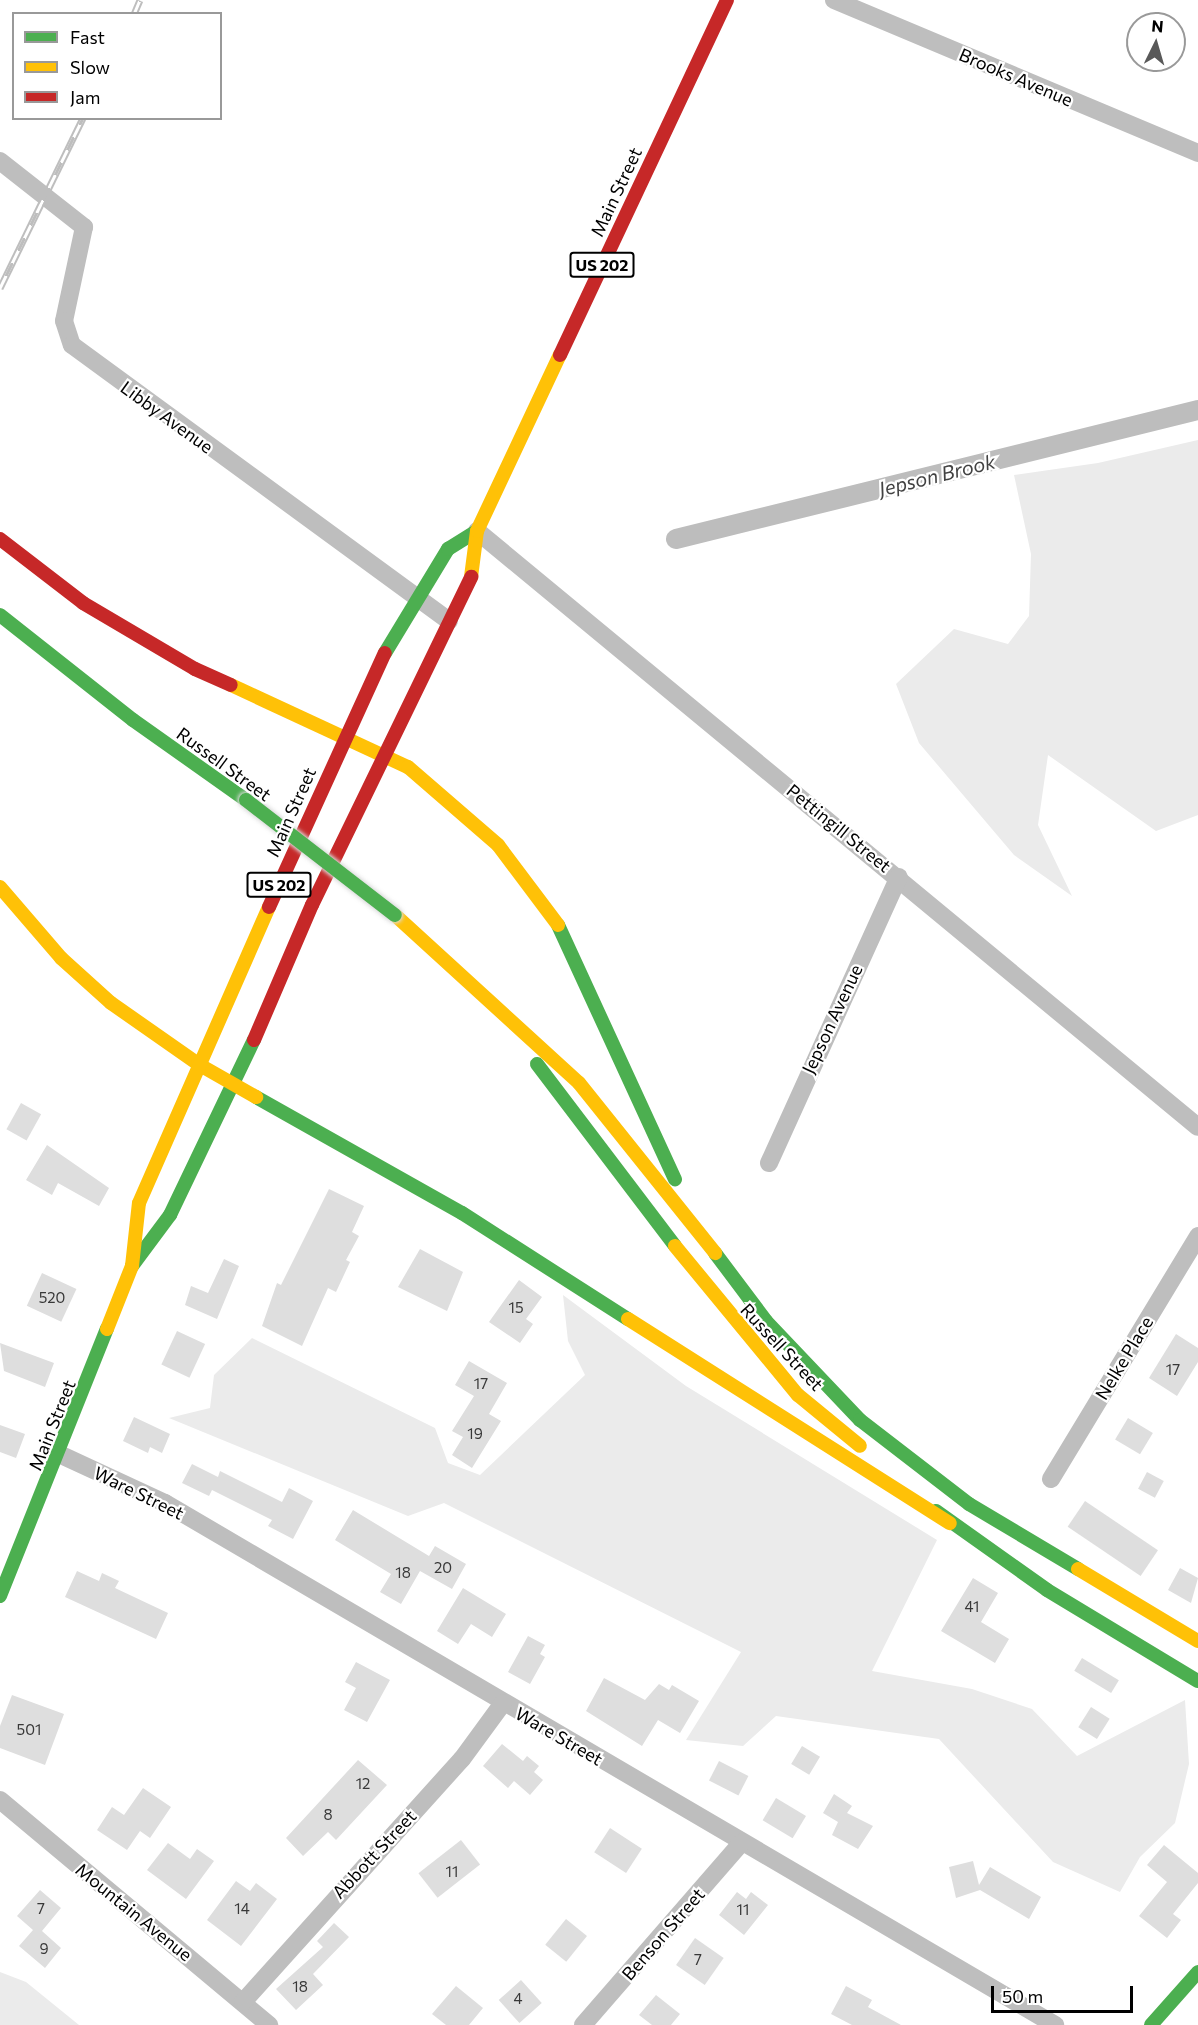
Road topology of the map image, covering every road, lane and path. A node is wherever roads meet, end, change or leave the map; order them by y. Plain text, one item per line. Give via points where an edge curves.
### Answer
1 (727, 0) edge
2 (834, 0) edge
3 (1198, 153) edge
4 (0, 161) edge
5 (477, 531) junction
6 (0, 540) edge
7 (418, 597) junction
8 (0, 615) edge
9 (449, 621) junction
10 (345, 734) junction
11 (384, 754) junction
12 (899, 877) junction
13 (0, 886) edge
14 (479, 992) junction
15 (198, 1064) junction
16 (232, 1086) junction
17 (1198, 1127) edge
18 (769, 1163) dead end
19 (1198, 1236) edge
20 (132, 1266) junction
21 (728, 1268) junction
22 (59, 1454) junction
23 (1051, 1479) dead end
24 (950, 1523) junction
25 (0, 1596) edge
26 (1198, 1641) edge
27 (1198, 1681) edge
28 (503, 1703) junction
29 (0, 1800) edge
30 (742, 1842) junction
31 (1198, 1972) edge
32 (243, 2002) junction
33 (269, 2025) edge
34 (583, 2025) edge
35 (1055, 2025) edge
36 (1151, 2025) edge

1 - 5 main road, Main Street / US 202
2 - 3 street, Brooks Avenue
4 - 7 street, Libby Avenue via 84,227 64,321 72,345 136,396
5 - 7 main road, Main Street / US 202 via 448,549
5 - 9 main road, Main Street / US 202 via 475,569
5 - 12 street, Pettingill Street
6 - 10 main road via 83,603 195,669
7 - 9 street, Libby Avenue
7 - 10 main road, Main Street / US 202
8 - 14 main road, Russell Street, bridge via 133,720 246,800 395,915
9 - 11 main road, Main Street / US 202
10 - 11 main road
10 - 15 main road, Main Street / US 202
11 - 16 main road, Main Street / US 202
11 - 21 main road via 408,767 498,845 558,924 663,1157
12 - 17 street, Pettingill Street
12 - 18 street, Jepson Avenue
13 - 15 main road via 30,927 69,966 111,1002
14 - 21 main road, Russell Street via 579,1083
14 - 24 main road, Russell Street via 605,1149 722,1308 798,1395
15 - 16 main road
15 - 20 main road, Main Street / US 202 via 139,1203
16 - 20 main road, Main Street / US 202 via 170,1215
16 - 24 main road via 462,1213
19 - 23 street, Nelke Place
20 - 22 main road, Main Street / US 202
21 - 26 main road, Russell Street via 829,1391 899,1454 969,1504
22 - 25 main road, Main Street / US 202
22 - 28 street, Ware Street via 165,1503
24 - 27 main road, Russell Street via 1047,1590
28 - 30 street, Ware Street
28 - 32 street, Abbott Street via 462,1759
29 - 32 street, Mountain Avenue
30 - 34 street, Benson Street
30 - 35 street, Ware Street
31 - 36 main road
32 - 33 street, Mountain Avenue

